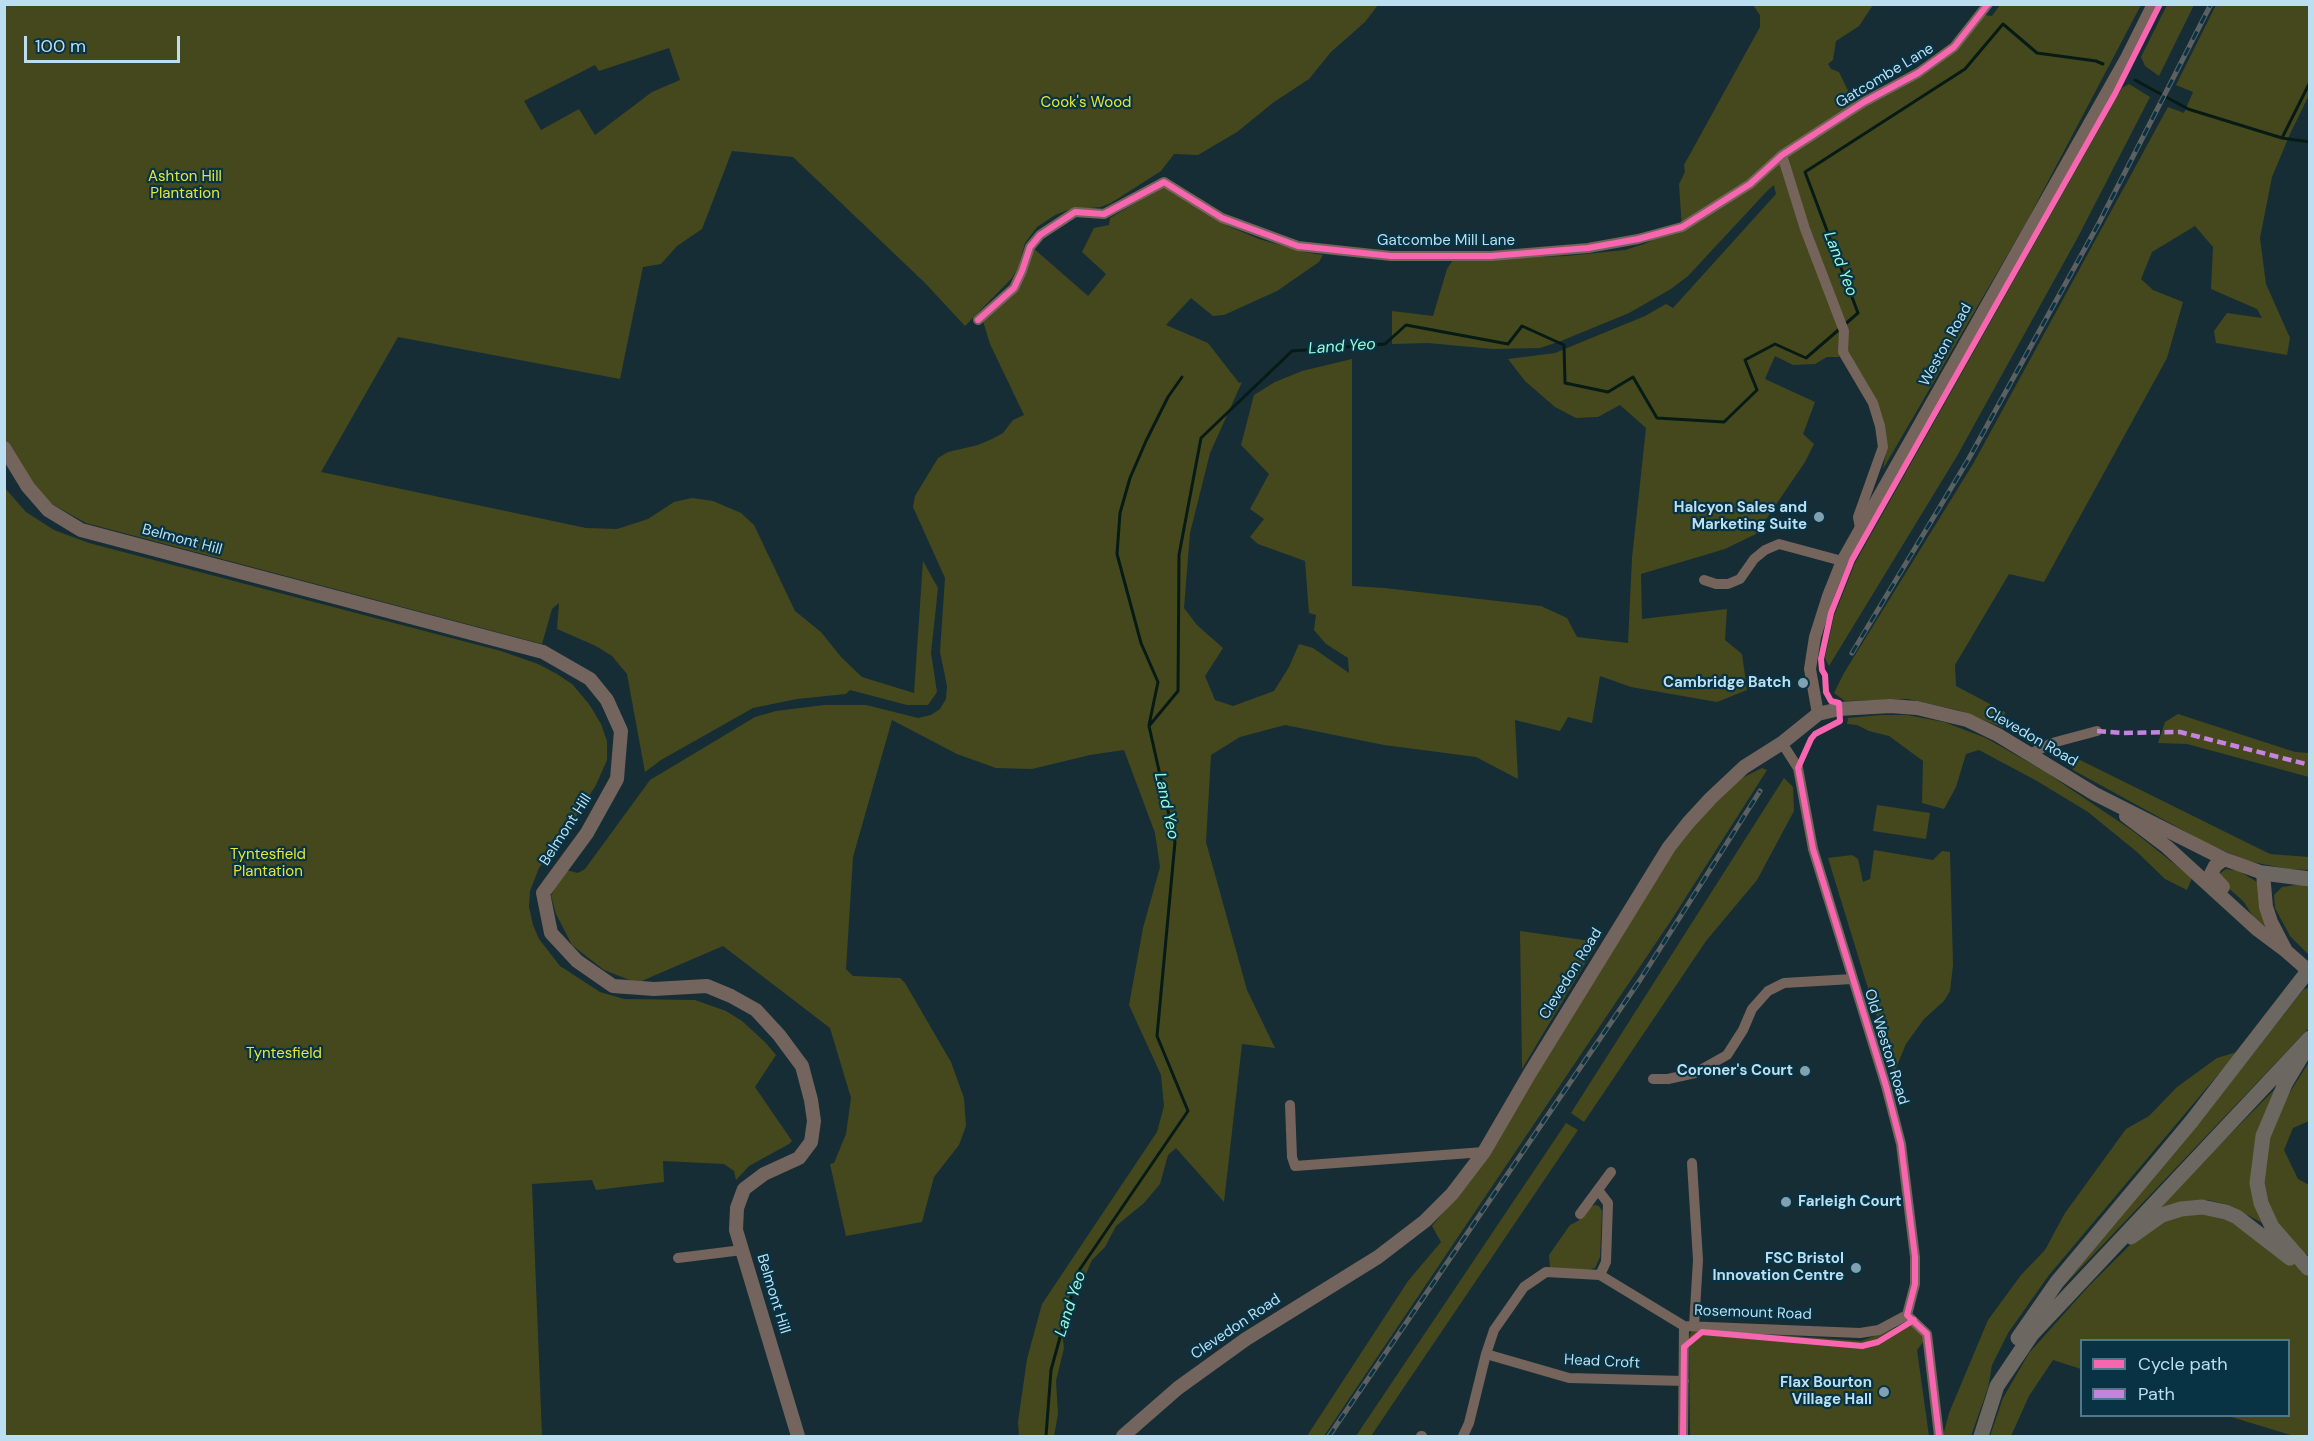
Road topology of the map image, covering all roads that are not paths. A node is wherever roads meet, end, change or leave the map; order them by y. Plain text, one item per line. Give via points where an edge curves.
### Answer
1 (1988, 4) edge
2 (2153, 4) edge
3 (1782, 154) junction
4 (978, 320) dead end
5 (4, 448) edge
6 (1860, 528) junction
7 (1842, 561) junction
8 (1704, 580) dead end
9 (1818, 714) junction
10 (2097, 731) dead end
11 (1782, 743) junction
12 (2030, 754) junction
13 (2096, 794) junction
14 (2224, 859) junction
15 (2263, 873) junction
16 (2310, 879) edge
17 (2258, 930) junction
18 (2286, 951) junction
19 (2309, 972) edge
20 (1852, 979) junction
21 (2310, 1038) edge
22 (2310, 1044) edge
23 (1653, 1079) dead end
24 (1290, 1105) dead end
25 (1484, 1152) junction
26 (1692, 1163) dead end
27 (1611, 1172) dead end
28 (1598, 1190) junction
29 (1580, 1214) dead end
30 (742, 1250) junction
31 (678, 1258) dead end
32 (2102, 1258) junction
33 (2309, 1268) edge
34 (1600, 1275) junction
35 (1907, 1315) junction
36 (1689, 1326) junction
37 (1486, 1354) junction
38 (2006, 1371) junction
39 (1684, 1381) junction
40 (798, 1437) edge
41 (1123, 1437) edge
42 (1463, 1437) edge
43 (1683, 1437) edge
44 (1939, 1437) edge
45 (1981, 1437) edge

1 - 3 street, Gatcombe Lane via 1954,47 1918,73
2 - 6 street, Weston Road
3 - 4 street, Gatcombe Mill Lane via 1750,184 1682,227 1588,248 1491,256 1391,256 1298,246 1222,218 1164,182 1104,214 1075,213 1040,235 1029,247 1014,288
3 - 6 street via 1842,327 1843,352 1873,403 1880,426 1883,447 1858,517
5 - 30 main road, Belmont Hill via 48,510 81,530 543,652 590,679 607,700 621,731 617,779 587,833 543,892 551,933 577,961 613,986 706,986 756,1010 802,1066 812,1100 811,1142 799,1158 764,1174 744,1189 737,1208 736,1230
6 - 7 street, Weston Road
7 - 8 street via 1779,544 1754,559 1740,579 1728,584
7 - 9 street, Weston Road via 1815,637 1810,669
9 - 11 main road, Clevedon Road
9 - 12 main road, Clevedon Road via 1890,706 1917,708 1967,720
10 - 12 street via 2052,743
11 - 20 street, Old Weston Road via 1798,768 1813,849
11 - 25 main road, Clevedon Road via 1744,767 1669,847
12 - 13 main road, Clevedon Road
13 - 14 main road, Clevedon Road
13 - 17 main road, Clevedon Road via 2167,847
14 - 15 main road, Clevedon Road
14 - 17 main road, Clevedon Road via 2212,870 2212,877 2240,904
15 - 16 main road
15 - 18 main road, Clevedon Road via 2266,907
17 - 18 main road, Clevedon Road
18 - 19 main road, Clevedon Road
19 - 38 main road via 2192,1122 2057,1282 2019,1336
20 - 23 street via 1784,984 1768,991 1752,1009 1727,1054 1695,1073
20 - 35 street, Old Weston Road via 1901,1144 1916,1284
21 - 32 main road
22 - 33 main road via 2285,1084 2267,1127 2257,1184 2272,1227
24 - 25 street via 1295,1166
25 - 41 main road, Clevedon Road via 1425,1221 1378,1257 1246,1339 1178,1388
26 - 36 street via 1698,1260
27 - 28 street
28 - 29 street
28 - 34 street via 1608,1203 1606,1262
30 - 31 street
30 - 40 main road, Belmont Hill
32 - 33 main road via 2162,1215 2202,1207 2237,1217 2285,1256
32 - 38 main road via 2032,1334
34 - 36 street, Rosemount Road
34 - 37 street, Rosemount Road via 1546,1272 1535,1278 1524,1287 1494,1330
35 - 36 street, Rosemount Road via 1875,1332 1860,1333
35 - 44 street via 1927,1334
36 - 39 street via 1684,1347
37 - 39 street, Head Croft via 1569,1378
37 - 42 street, Rosemount Road
38 - 45 main road via 1989,1407
39 - 43 street

